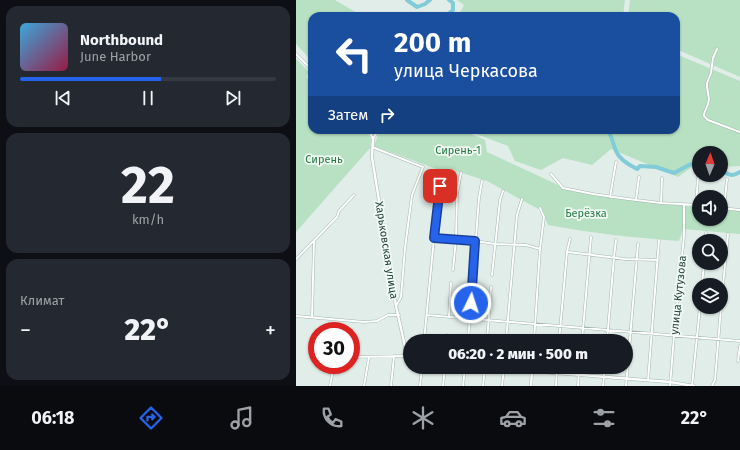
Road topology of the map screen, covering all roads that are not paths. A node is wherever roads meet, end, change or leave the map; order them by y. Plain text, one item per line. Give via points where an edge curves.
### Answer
1 (717, 49) dead end
2 (296, 54) edge
3 (308, 66) edge
4 (740, 132) edge
5 (371, 134) edge
6 (376, 134) edge
7 (373, 140) junction
8 (372, 147) junction
9 (616, 162) dead end
10 (443, 172) dead end
11 (461, 173) dead end
12 (551, 174) dead end
13 (639, 177) dead end
14 (662, 178) dead end
15 (482, 182) dead end
16 (504, 191) dead end
17 (354, 195) dead end
18 (610, 197) junction
19 (522, 199) dead end
20 (636, 200) junction
21 (661, 203) junction
22 (684, 204) junction
23 (692, 205) edge
24 (540, 208) dead end
25 (728, 208) edge
26 (740, 210) edge
27 (591, 237) dead end
28 (434, 238) junction
29 (456, 239) junction
30 (570, 239) dead end
31 (314, 240) junction
32 (616, 240) dead end
33 (660, 240) dead end
34 (475, 241) junction
35 (495, 244) junction
36 (638, 244) dead end
37 (514, 245) junction
38 (540, 249) junction
39 (568, 252) junction
40 (590, 254) junction
41 (614, 257) junction
42 (296, 259) edge
43 (637, 259) junction
44 (658, 260) junction
45 (453, 270) dead end
46 (492, 275) dead end
47 (451, 283) dead end
48 (491, 287) dead end
49 (396, 306) junction
50 (699, 314) edge
51 (720, 314) edge
52 (399, 315) junction
53 (427, 315) junction
54 (296, 316) edge
55 (312, 317) junction
56 (450, 317) junction
57 (470, 318) junction
58 (489, 320) junction
59 (507, 322) junction
60 (535, 324) junction
61 (561, 326) junction
62 (583, 328) junction
63 (608, 330) junction
64 (630, 332) junction
65 (425, 334) edge
66 (469, 334) edge
67 (488, 334) edge
68 (506, 334) edge
69 (534, 334) edge
70 (560, 334) edge
71 (583, 334) edge
72 (608, 334) edge
73 (651, 334) junction
74 (403, 336) edge
75 (674, 336) junction
76 (697, 338) junction
77 (718, 339) junction
78 (740, 341) edge
79 (740, 346) edge
80 (394, 356) junction
81 (403, 356) edge
82 (360, 357) edge
83 (369, 357) junction
84 (738, 361) dead end
85 (332, 374) edge
86 (421, 374) edge
87 (444, 374) edge
88 (464, 374) edge
89 (484, 374) edge
90 (503, 374) edge
91 (532, 374) edge
92 (556, 374) edge
93 (579, 374) joint
94 (604, 376) junction
95 (627, 379) junction
96 (648, 380) junction
97 (670, 382) junction
98 (330, 386) edge
99 (364, 386) edge
100 (391, 386) edge
101 (420, 386) edge
102 (442, 386) edge
103 (463, 386) edge
104 (483, 386) edge
105 (502, 386) edge
106 (531, 386) edge
107 (556, 386) edge
108 (578, 386) edge
109 (603, 386) edge
110 (626, 386) edge
111 (670, 386) edge
112 (693, 386) edge
113 (712, 386) edge

1 - 4 street via 707,84 709,99 704,116 708,120
2 - 3 street
5 - 7 street
6 - 7 street
7 - 8 street, Харьковская улица
8 - 49 street, Харьковская улица
8 - 49 street via 423,167 412,195 401,297
9 - 18 street
10 - 28 street
11 - 29 street via 457,192
12 - 18 street via 563,188
13 - 20 street
14 - 21 street
15 - 34 street
16 - 35 street via 500,200
17 - 31 street
18 - 20 street
19 - 37 street via 517,215
20 - 21 street
21 - 22 street
22 - 23 street
22 - 75 street, улица Кутузова via 684,236
24 - 38 street via 544,217
25 - 26 street
27 - 40 street
28 - 29 street
28 - 53 street
29 - 34 street
29 - 45 street
30 - 39 street
31 - 42 street
31 - 55 street
32 - 41 street
33 - 44 street
34 - 35 street
34 - 57 street
35 - 37 street
35 - 46 street
36 - 43 street
37 - 38 street
37 - 59 street
38 - 60 street
39 - 40 street
39 - 61 street
40 - 41 street
40 - 62 street
41 - 43 street
41 - 63 street
43 - 44 street
43 - 64 street
44 - 73 street
47 - 56 street
48 - 58 street
49 - 52 street, Харьковская улица
50 - 76 street
51 - 77 street
52 - 55 street via 388,315 364,322
52 - 74 street, Харьковская улица
53 - 56 street
53 - 65 street
54 - 55 street
56 - 57 street
57 - 58 street
57 - 66 street
58 - 59 street
58 - 67 street
59 - 60 street
59 - 68 street
60 - 61 street
60 - 69 street
61 - 62 street
61 - 70 street
62 - 63 street
62 - 71 street
63 - 64 street
63 - 72 street
64 - 73 street
64 - 95 street
73 - 75 street
73 - 96 street
75 - 76 street
75 - 97 street, улица Кутузова
76 - 77 street
76 - 112 street
77 - 78 street
77 - 113 street via 715,380
79 - 84 street
80 - 81 street
80 - 83 street
80 - 100 street
82 - 83 street
83 - 99 street
85 - 98 street
86 - 101 street
87 - 102 street
88 - 103 street
89 - 104 street
90 - 105 street
91 - 106 street
92 - 107 street
93 - 94 street
93 - 108 street
94 - 95 street
94 - 109 street
95 - 96 street
95 - 110 street
96 - 97 street
97 - 111 street, улица Кутузова
97 - 112 street

